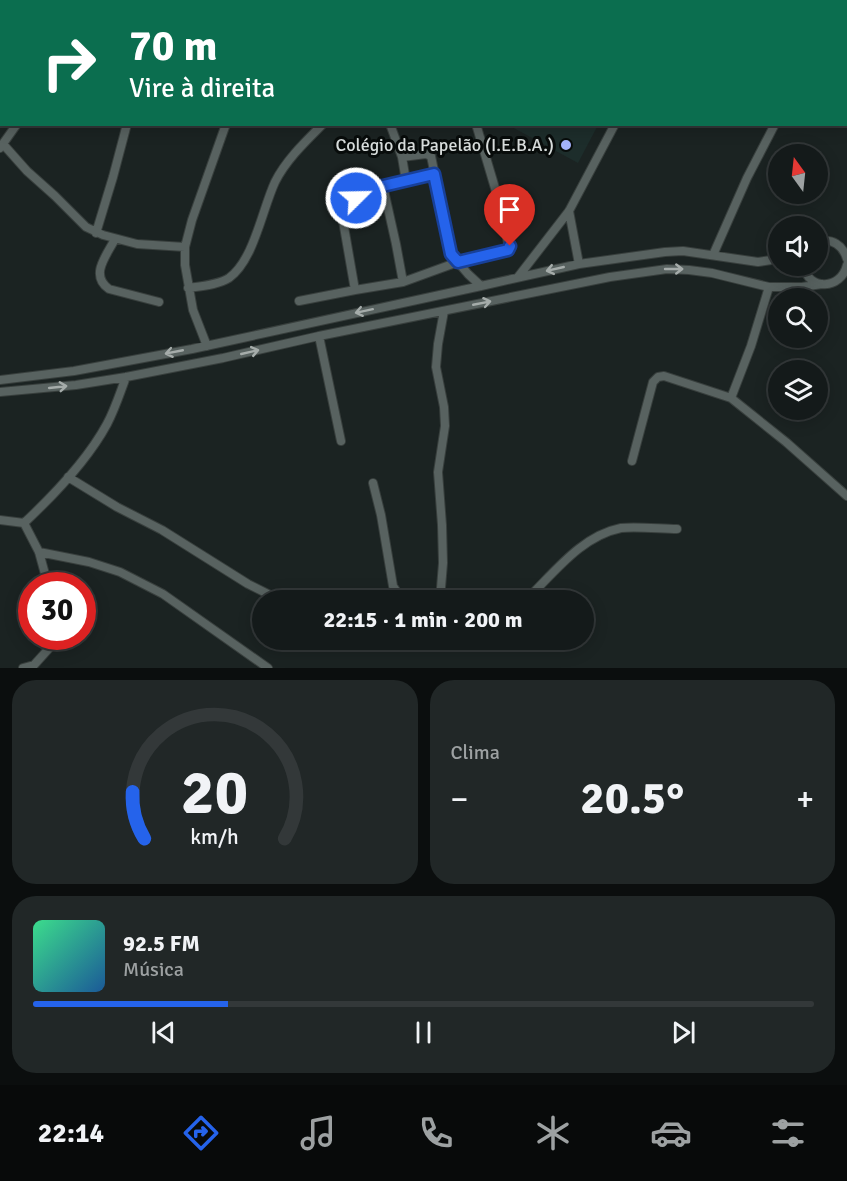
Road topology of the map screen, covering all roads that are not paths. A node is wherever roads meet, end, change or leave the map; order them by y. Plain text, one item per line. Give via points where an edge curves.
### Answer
1 (16, 126) edge
2 (126, 126) edge
3 (225, 126) edge
4 (320, 126) edge
5 (391, 126) edge
6 (477, 126) edge
7 (614, 126) edge
8 (774, 126) edge
9 (1, 146) edge
10 (402, 157) junction
11 (434, 174) junction
12 (406, 181) junction
13 (383, 186) junction
14 (569, 211) junction
15 (96, 233) junction
16 (115, 239) junction
17 (828, 240) edge
18 (834, 242) junction
19 (847, 244) edge
20 (185, 248) junction
21 (713, 255) junction
22 (847, 259) edge
23 (768, 260) edge
24 (458, 262) junction
25 (579, 264) junction
26 (847, 265) edge
27 (808, 276) edge
28 (518, 278) junction
29 (843, 280) edge
30 (403, 282) junction
31 (822, 284) junction
32 (481, 286) junction
33 (769, 287) junction
34 (188, 288) junction
35 (355, 290) junction
36 (299, 301) dead end
37 (159, 302) dead end
38 (444, 311) junction
39 (319, 336) junction
40 (207, 345) junction
41 (126, 377) junction
42 (0, 380) edge
43 (0, 392) edge
44 (731, 398) junction
45 (342, 441) dead end
46 (632, 460) dead end
47 (68, 477) junction
48 (373, 483) dead end
49 (847, 496) edge
50 (0, 520) edge
51 (24, 523) junction
52 (677, 529) dead end
53 (39, 552) junction
54 (44, 572) edge
55 (260, 590) edge
56 (396, 590) edge
57 (441, 590) edge
58 (536, 590) edge
59 (48, 650) edge
60 (35, 667) edge
61 (23, 668) edge
62 (268, 668) edge

1 - 9 street
2 - 15 street
3 - 20 street
4 - 34 street via 276,181 240,268 227,279
5 - 10 street
6 - 24 street via 510,248
7 - 14 street
8 - 21 street
9 - 15 street
10 - 11 street via 431,156
10 - 12 street
11 - 12 street
11 - 24 street via 451,254
12 - 13 street
13 - 30 street
13 - 35 street via 356,198 345,212 343,221
14 - 25 street
14 - 28 street
15 - 16 street
16 - 20 street
16 - 37 street via 99,271 102,284
17 - 18 street
18 - 19 street
18 - 22 street
20 - 34 street
21 - 23 street
21 - 25 street via 665,252
24 - 30 street
24 - 32 street
25 -> 28 street
26 - 29 street
27 - 31 street
28 - 32 street
29 - 31 street
30 - 35 street
31 - 33 street
32 -> 40 street
38 -> 33 street via 667,269 712,273
33 - 44 street
34 - 40 street
35 - 36 street
38 - 39 street
38 - 57 street via 436,367 445,426 438,472
41 -> 39 street
39 - 45 street
40 -> 42 street via 74,371
43 -> 41 street
41 - 47 street via 98,439
44 - 46 street via 657,377
44 - 49 street
47 - 51 street
47 - 55 street
48 - 56 street
50 - 51 street
51 - 53 street
52 - 58 street via 623,528 605,533 565,560
53 - 54 street
53 - 62 street via 120,572 163,594
59 - 60 street
60 - 61 street

